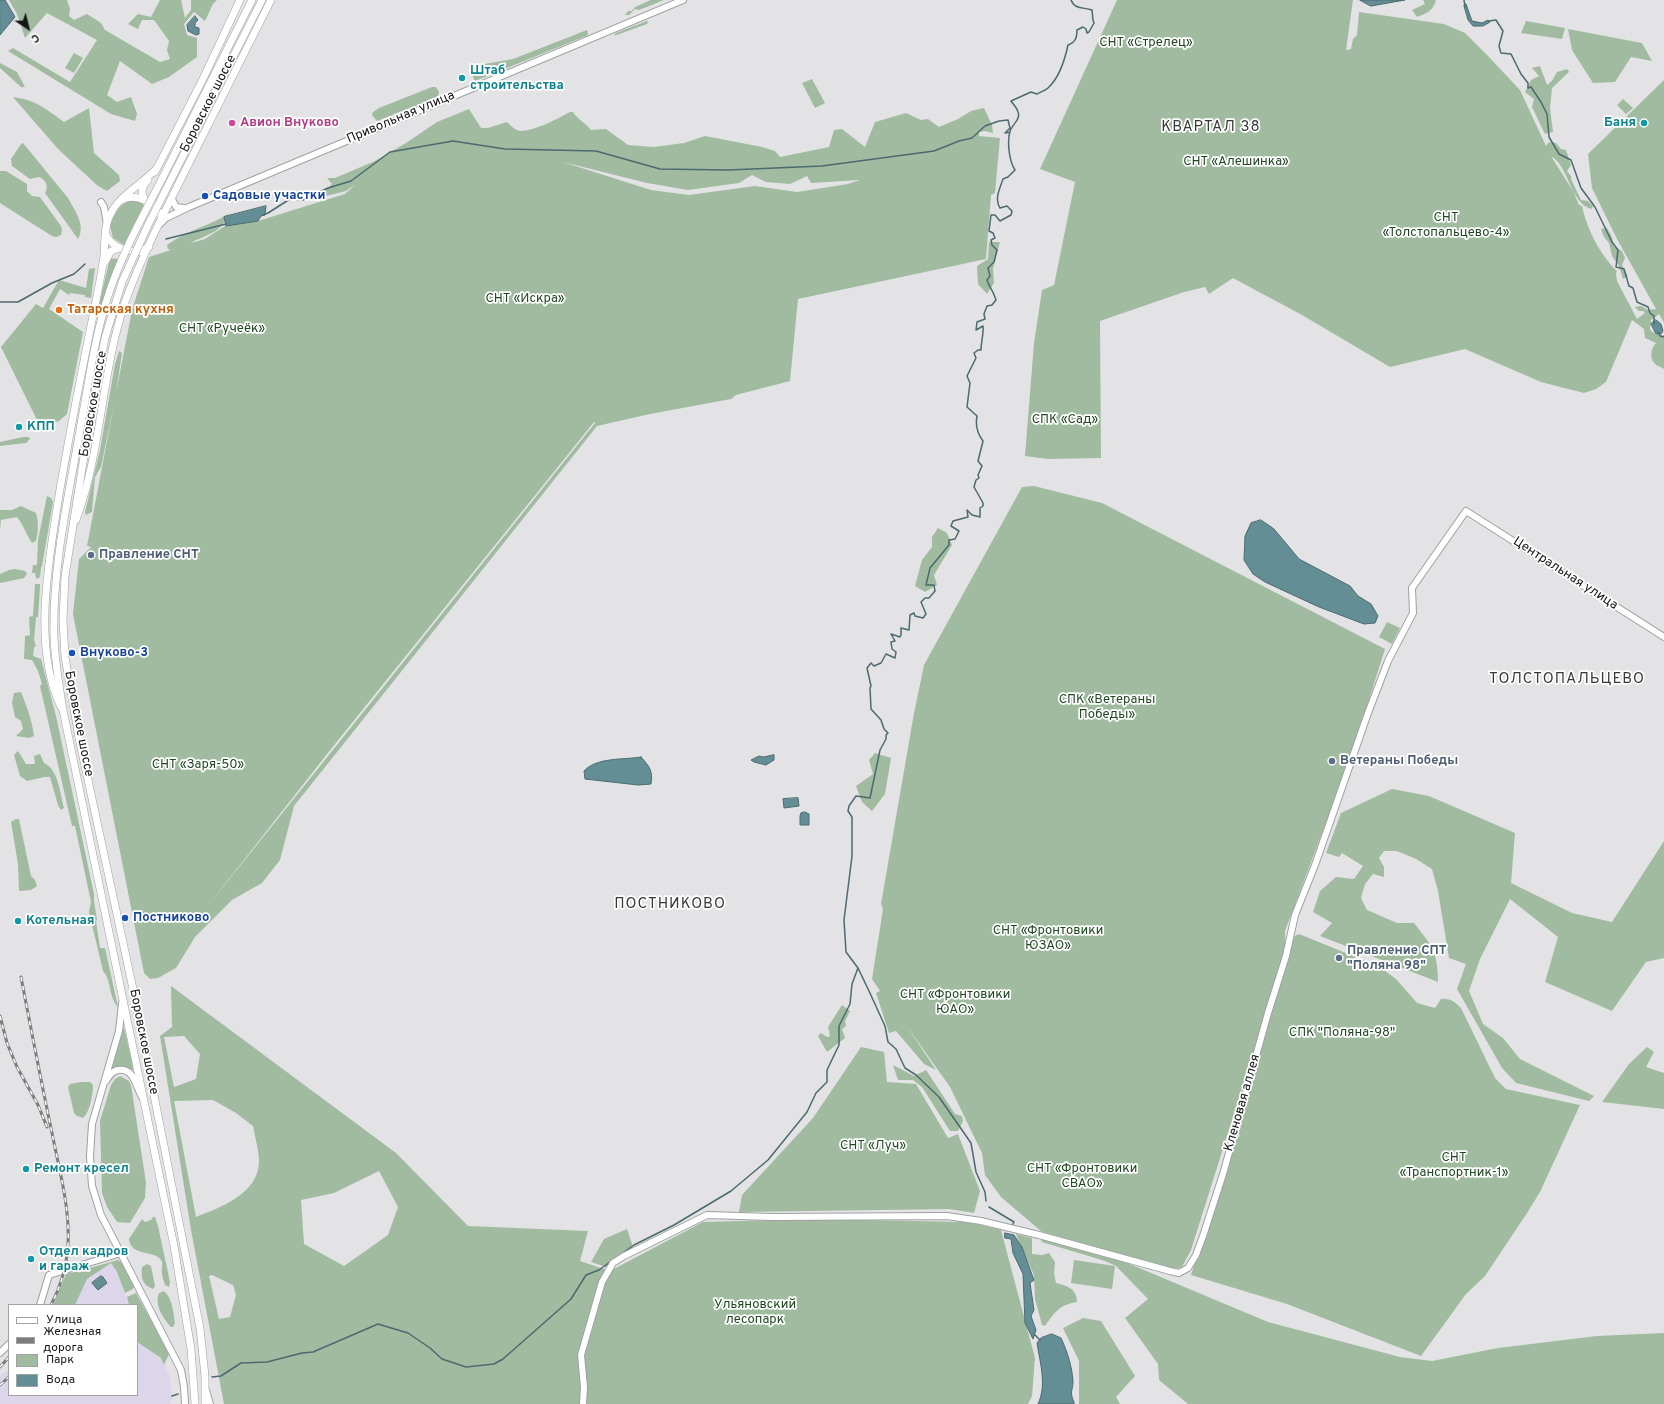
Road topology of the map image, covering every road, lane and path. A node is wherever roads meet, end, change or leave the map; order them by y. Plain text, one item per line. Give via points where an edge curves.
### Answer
1 (240, 0) edge
2 (252, 0) edge
3 (262, 0) edge
4 (271, 0) edge
5 (683, 0) edge
6 (157, 168) junction
7 (172, 199) junction
8 (120, 202) junction
9 (148, 203) junction
10 (186, 208) junction
11 (163, 215) junction
12 (107, 224) junction
13 (157, 228) junction
14 (106, 235) junction
15 (149, 247) junction
16 (120, 248) junction
17 (102, 268) junction
18 (1466, 511) joint
19 (72, 528) junction
20 (1664, 637) edge
21 (63, 710) junction
22 (122, 989) junction
23 (100, 1095) junction
24 (145, 1104) junction
25 (121, 1253) junction
26 (40, 1304) edge
27 (8, 1345) edge
28 (0, 1353) edge
29 (205, 1387) junction
30 (185, 1404) edge
31 (195, 1404) edge
32 (205, 1404) edge
33 (210, 1404) edge
34 (583, 1404) edge

1 - 6 main road
2 - 21 main road, Боровское шоссе, bridge via 112,284 96,342 59,554 54,599 54,643
3 - 19 main road, Боровское шоссе, bridge via 148,225 122,282 105,338
4 - 7 main road
5 - 10 street, Привольная улица
6 - 8 main road
6 - 9 main road via 142,190 142,196
7 - 10 street via 176,207
7 - 11 main road
8 - 9 main road via 133,197
8 - 12 main road via 111,212
8 - 12 street via 110,205 101,202
9 - 11 main road
10 - 11 street
10 - 13 street via 166,218
11 - 13 main road
12 - 14 main road
13 - 15 main road
14 - 16 main road via 112,244
14 - 17 main road
15 - 16 main road via 138,252
15 - 19 main road via 134,278 117,328 93,453 80,508
16 - 17 main road via 110,253
17 - 21 main road via 70,426 47,581 47,653 56,694
18 - 20 street, Центральная улица
18 - 34 street, Кленовая аллея via 1412,588 1413,613 1388,661 1295,915 1293,930 1223,1174 1196,1255 1188,1268 1179,1273 1032,1233 946,1216 772,1218 707,1215 634,1250 613,1263 602,1282 581,1357
19 - 29 main road, Боровское шоссе via 63,613 68,678 195,1305 202,1342
21 - 22 main road, Боровское шоссе
22 - 23 street via 119,1031
22 - 24 main road, Боровское шоссе
23 - 24 street via 110,1075 125,1070 133,1077
23 - 25 street via 91,1131 92,1183 99,1210
24 - 31 main road, Боровское шоссе via 174,1246 190,1342
25 - 26 street via 49,1275
25 - 30 street via 181,1370
27 - 28 street
29 - 32 main road, Боровское шоссе
29 - 33 street

